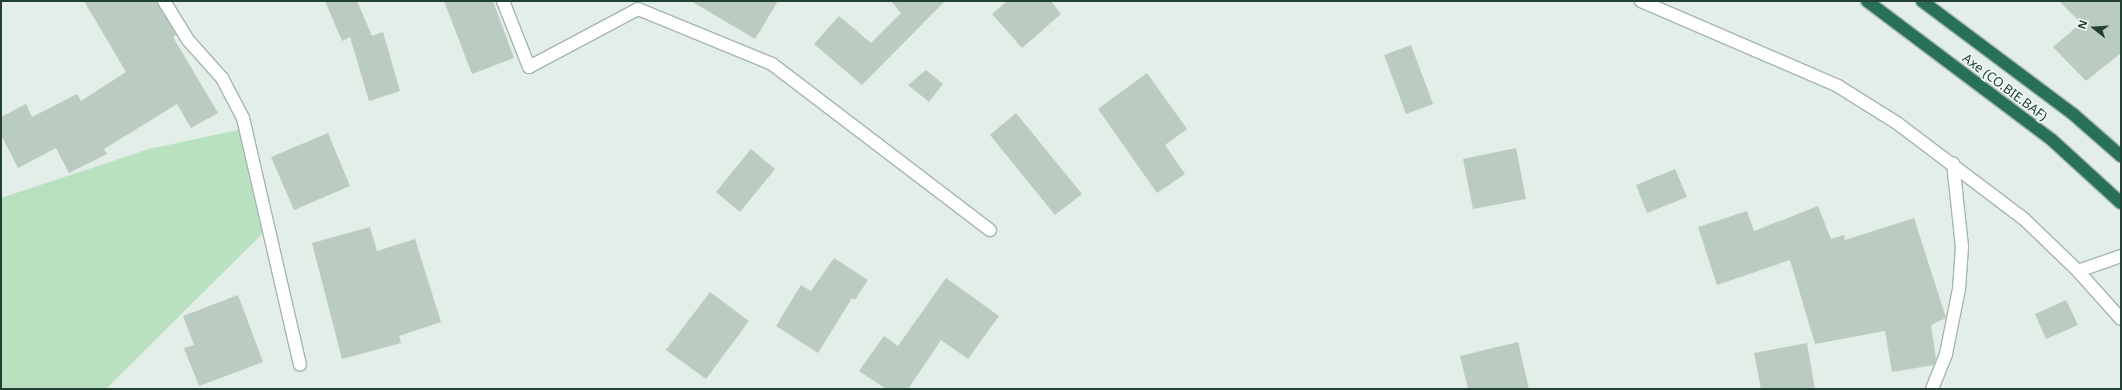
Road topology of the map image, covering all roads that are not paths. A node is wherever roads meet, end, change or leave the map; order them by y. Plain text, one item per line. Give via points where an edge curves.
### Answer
1 (164, 1) edge
2 (503, 1) edge
3 (1641, 1) edge
4 (1867, 1) edge
5 (1922, 1) edge
6 (2121, 156) edge
7 (1953, 163) junction
8 (2121, 203) edge
9 (990, 230) dead end
10 (2121, 256) edge
11 (2078, 271) junction
12 (2121, 319) edge
13 (300, 364) dead end
14 (1932, 389) edge

1 - 13 street via 188,40 222,78 242,118
2 - 9 street via 529,68 638,9 772,64
3 - 7 street via 1838,86
4 - 8 highway, Axe (CO.BIE.BAF) via 2052,140
5 - 6 highway, Axe (CO.BIE.BAF) via 2073,114
7 - 11 street via 2024,219
7 - 14 street via 1962,247 1959,289 1946,354
10 - 11 street
11 - 12 street

